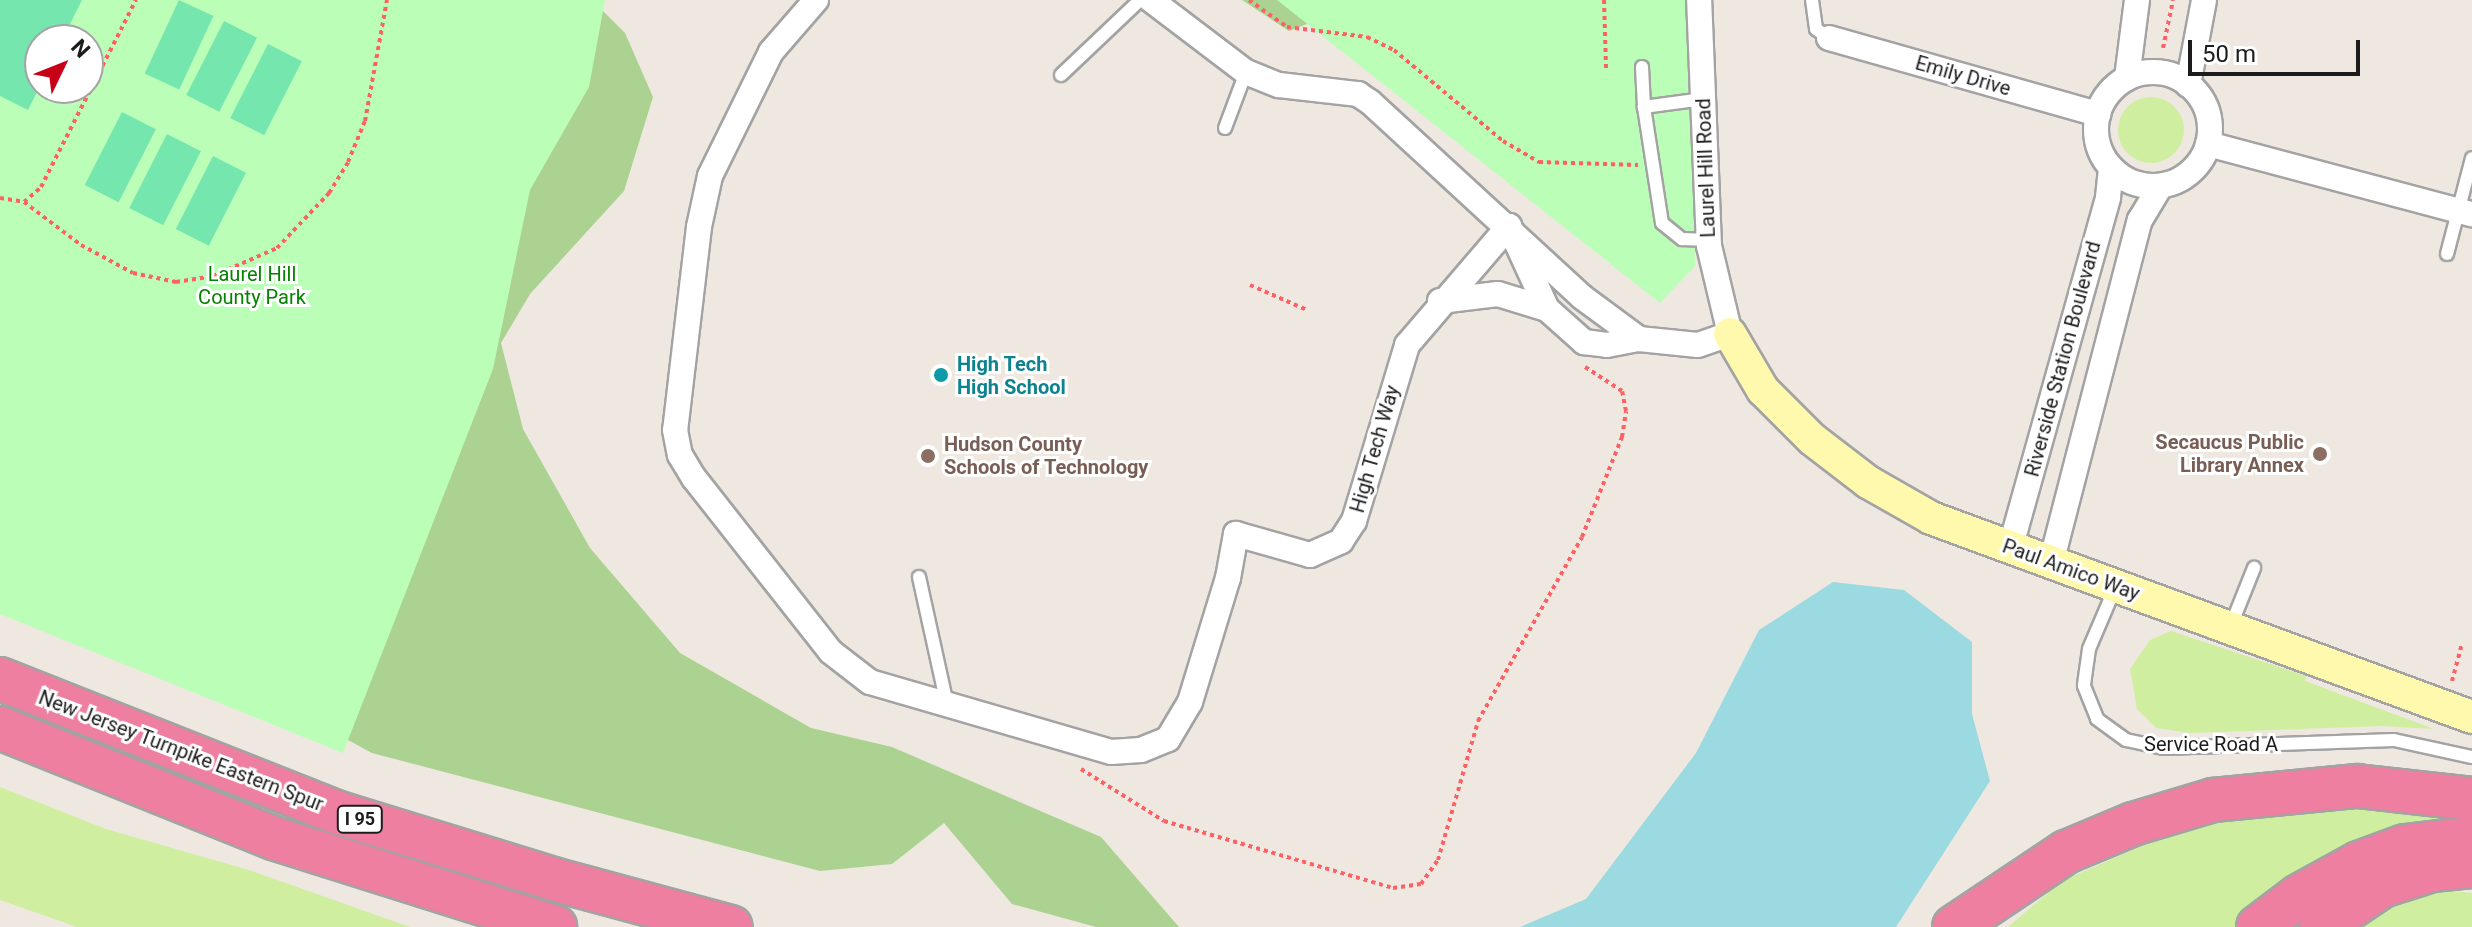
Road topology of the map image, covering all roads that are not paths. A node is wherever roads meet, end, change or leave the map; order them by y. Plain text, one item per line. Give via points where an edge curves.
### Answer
1 (816, 0) edge
2 (1140, 0) edge
3 (1151, 0) edge
4 (1699, 0) edge
5 (1812, 0) edge
6 (2137, 0) edge
7 (2204, 0) edge
8 (1829, 38) joint
9 (1642, 67) dead end
10 (1246, 72) junction
11 (1061, 75) dead end
12 (2127, 78) junction
13 (2188, 85) junction
14 (1703, 99) junction
15 (1644, 107) junction
16 (2098, 114) junction
17 (1225, 128) dead end
18 (2208, 144) junction
19 (2472, 158) edge
20 (2111, 169) junction
21 (2160, 187) junction
22 (2465, 212) edge
23 (1509, 226) junction
24 (1709, 240) junction
25 (2447, 254) dead end
26 (1440, 301) junction
27 (1547, 309) junction
28 (1730, 334) junction
29 (1639, 339) junction
30 (1271, 545) junction
31 (2010, 549) junction
32 (2051, 563) junction
33 (2254, 568) dead end
34 (919, 577) dead end
35 (1228, 578) junction
36 (2116, 586) junction
37 (2230, 628) junction
38 (0, 679) edge
39 (947, 704) junction
40 (2472, 717) edge
41 (0, 728) edge
42 (2472, 757) edge
43 (2472, 799) edge
44 (2472, 838) edge
45 (2472, 866) edge
46 (734, 926) edge
47 (555, 927) edge
48 (1954, 927) edge
49 (2258, 927) edge
50 (2321, 927) edge

1 - 39 street via 771,52 710,176 699,227 676,443 694,478 842,664 870,682
2 - 11 lane
3 - 10 street
4 - 14 street, Laurel Hill Road
5 - 8 lane via 1816,29
6 - 12 street
7 - 13 street
8 - 16 street, Emily Drive
9 - 15 lane
10 - 17 lane
10 - 23 street via 1279,85 1358,94
12 - 13 street via 2149,72
12 - 16 street via 2108,94
13 - 18 street via 2207,110
14 - 15 lane
14 - 24 street, Laurel Hill Road
15 - 24 lane via 1657,211 1667,232 1682,239
16 - 20 street via 2096,137
18 - 21 street via 2191,170
18 - 22 street
19 - 22 lane
20 - 21 street via 2134,183
20 - 31 street, Riverside Station Boulevard via 2108,197
21 - 32 street, Riverside Station Boulevard via 2140,220
22 - 25 lane
23 - 26 street, High Tech Way
23 - 27 street
23 - 29 street via 1599,312
24 - 28 street, Laurel Hill Road
26 - 27 street via 1498,294
26 - 30 street, High Tech Way via 1402,359 1349,532 1322,554
27 - 29 street via 1568,333 1591,345
28 - 29 street via 1698,345
28 - 31 street, Paul Amico Way via 1763,390 1840,462 1931,518
30 - 35 street
30 - 35 street, High Tech Way via 1236,534
31 - 32 street, Paul Amico Way
32 - 36 street, Paul Amico Way
33 - 37 lane
34 - 39 lane
35 - 39 street via 1178,728 1141,750 1111,752
36 - 37 street, Paul Amico Way
36 - 42 lane, Service Road A via 2089,649 2084,686 2097,719 2126,740 2164,748 2394,740
37 - 40 street, Paul Amico Way
38 - 46 highway, New Jersey Turnpike Eastern Spur / I 95 via 339,813
41 - 47 highway, I 95 via 273,838
43 - 48 highway via 2426,790 2341,786 2213,800 2088,842 2000,892
44 - 49 highway via 2405,846 2359,863 2310,889
45 - 50 highway via 2432,870 2382,886

